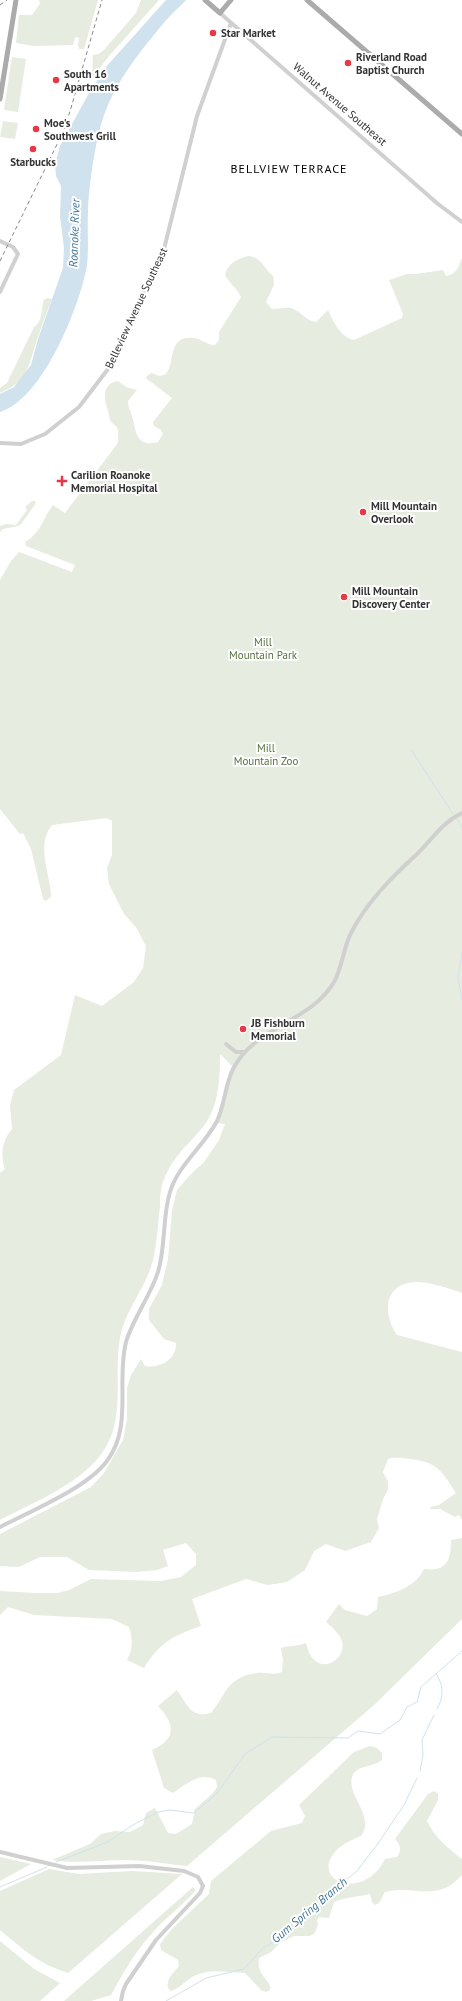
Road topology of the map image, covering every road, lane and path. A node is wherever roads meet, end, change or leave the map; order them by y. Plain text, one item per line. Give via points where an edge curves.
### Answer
1 (16, 0) edge
2 (205, 0) edge
3 (232, 0) edge
4 (307, 0) edge
5 (220, 13) junction
6 (232, 23) junction
7 (0, 99) edge
8 (462, 134) edge
9 (462, 222) edge
10 (0, 240) edge
11 (0, 292) edge
12 (0, 443) edge
13 (462, 813) edge
14 (226, 1044) dead end
15 (244, 1052) junction
16 (0, 1527) edge
17 (0, 1852) edge
18 (122, 2001) edge

1 - 7 main road
2 - 5 main road, Walnut Avenue Southeast
3 - 5 main road
4 - 8 main road
5 - 6 street, Walnut Avenue Southeast
6 - 9 street, Walnut Avenue Southeast via 438,204
6 - 12 street, Belleview Avenue Southeast via 197,116 164,249 108,369 78,407 51,430 27,443
10 - 11 street via 13,246 18,254
13 - 15 street via 441,826 419,852 392,876 371,903 353,929 338,974 323,997 266,1034
14 - 15 street via 236,1052
15 - 16 street via 233,1068 216,1121 181,1171 169,1195 158,1272 126,1345 122,1420 113,1452 104,1465 84,1481
17 - 18 street via 67,1868 139,1866 184,1871 198,1877 202,1883 200,1894 156,1940 126,1984

